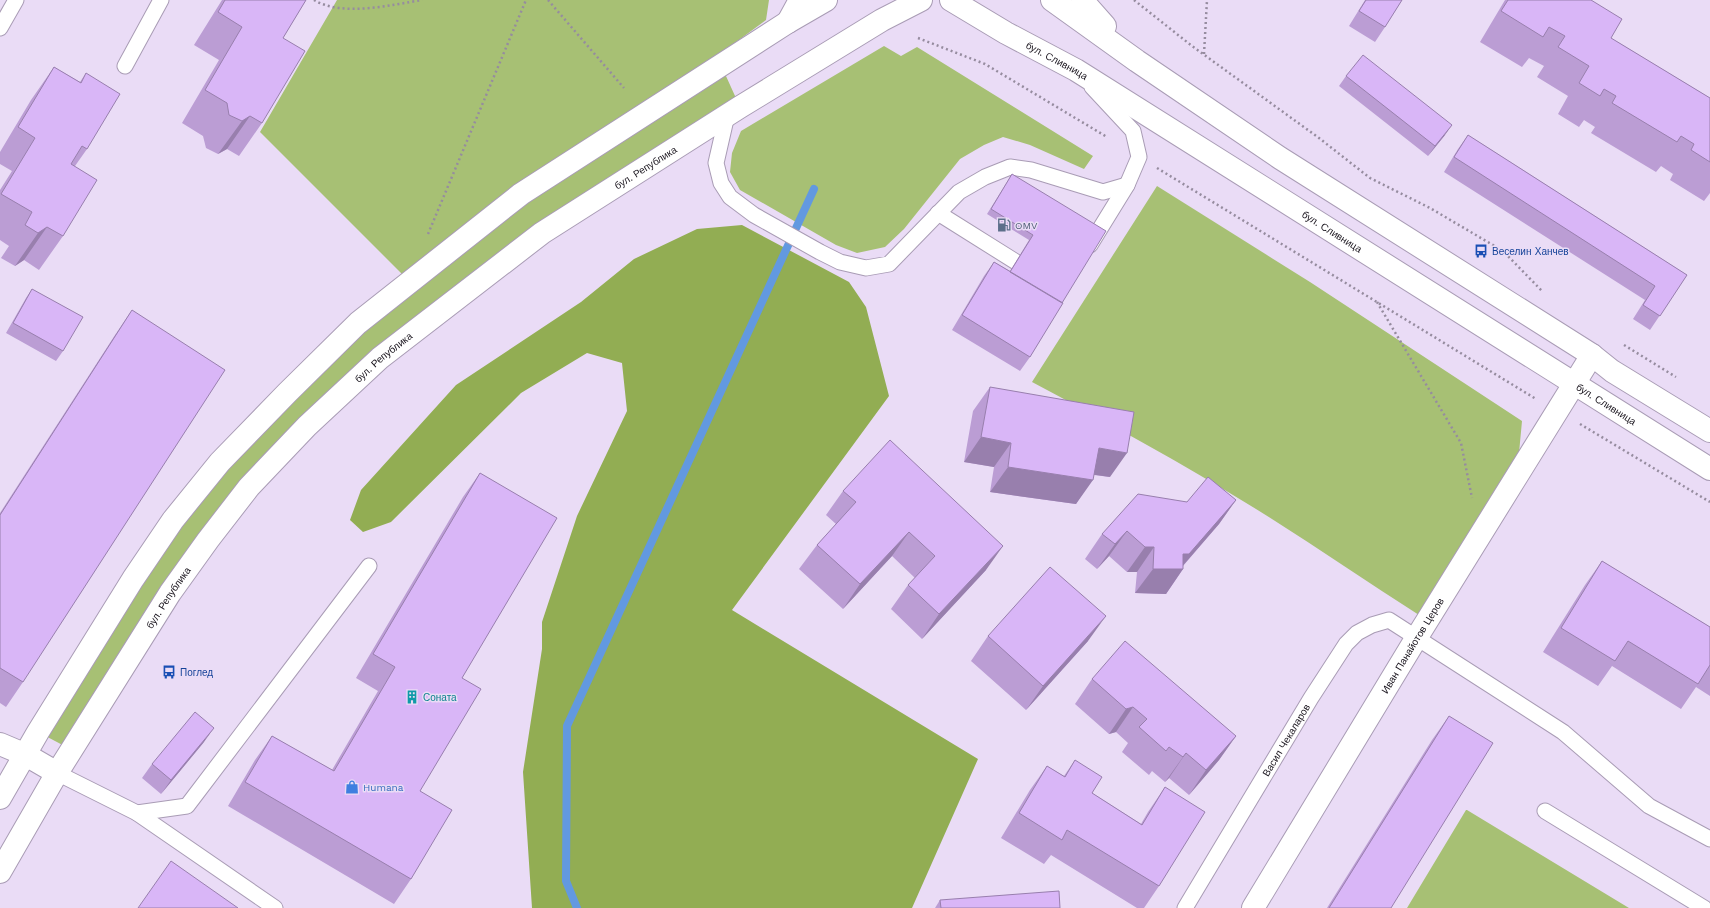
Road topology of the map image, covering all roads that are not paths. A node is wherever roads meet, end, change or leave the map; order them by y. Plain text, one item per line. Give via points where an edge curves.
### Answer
1 (16, 0) edge
2 (161, 0) edge
3 (800, 0) edge
4 (826, 0) edge
5 (921, 0) edge
6 (951, 0) edge
7 (1052, 0) edge
8 (1082, 0) edge
9 (788, 22) junction
10 (0, 28) edge
11 (1137, 61) junction
12 (125, 66) dead end
13 (1076, 70) junction
14 (727, 115) junction
15 (1128, 185) junction
16 (938, 214) junction
17 (1082, 258) edge
18 (1042, 278) edge
19 (1592, 355) junction
20 (1574, 384) junction
21 (1710, 431) edge
22 (1710, 469) edge
23 (369, 566) dead end
24 (1417, 637) junction
25 (0, 744) edge
26 (26, 755) junction
27 (57, 773) junction
28 (0, 798) edge
29 (1546, 811) dead end
30 (138, 813) junction
31 (1710, 839) edge
32 (0, 872) edge
33 (275, 908) edge
34 (1185, 908) edge
35 (1253, 908) edge
36 (1704, 908) edge

1 - 10 lane
2 - 12 lane
3 - 9 street
4 - 9 street
5 - 14 street, бул. Република via 882,20
6 - 13 street, бул. Сливница via 1006,34
7 - 11 street
8 - 11 street
9 - 26 street via 521,194 358,323 220,462 173,520 133,579
11 - 19 street via 1280,158
13 - 15 lane via 1133,131 1139,157
13 - 20 street, бул. Сливница
14 - 16 lane via 716,163 721,183 730,197 754,215 840,262 866,268 889,264
14 - 27 street, бул. Република via 542,232 380,358 307,426 249,487 208,540 170,593
15 - 16 lane via 1103,192 1031,170 1010,167 985,177 959,192
15 - 17 lane
16 - 18 lane
19 - 20 street, Иван Панайотов Церов
19 - 21 street via 1612,371
20 - 22 street, бул. Сливница
20 - 24 street, Иван Панайотов Церов
23 - 30 lane via 187,806
24 - 31 lane via 1563,732 1650,806
24 - 34 lane, Васил Чекаларов via 1389,620 1357,633 1346,644
24 - 35 street, Иван Панайотов Церов
25 - 26 street
26 - 27 street
26 - 28 street
27 - 30 lane
27 - 32 street, бул. Република
29 - 36 lane
30 - 33 lane

